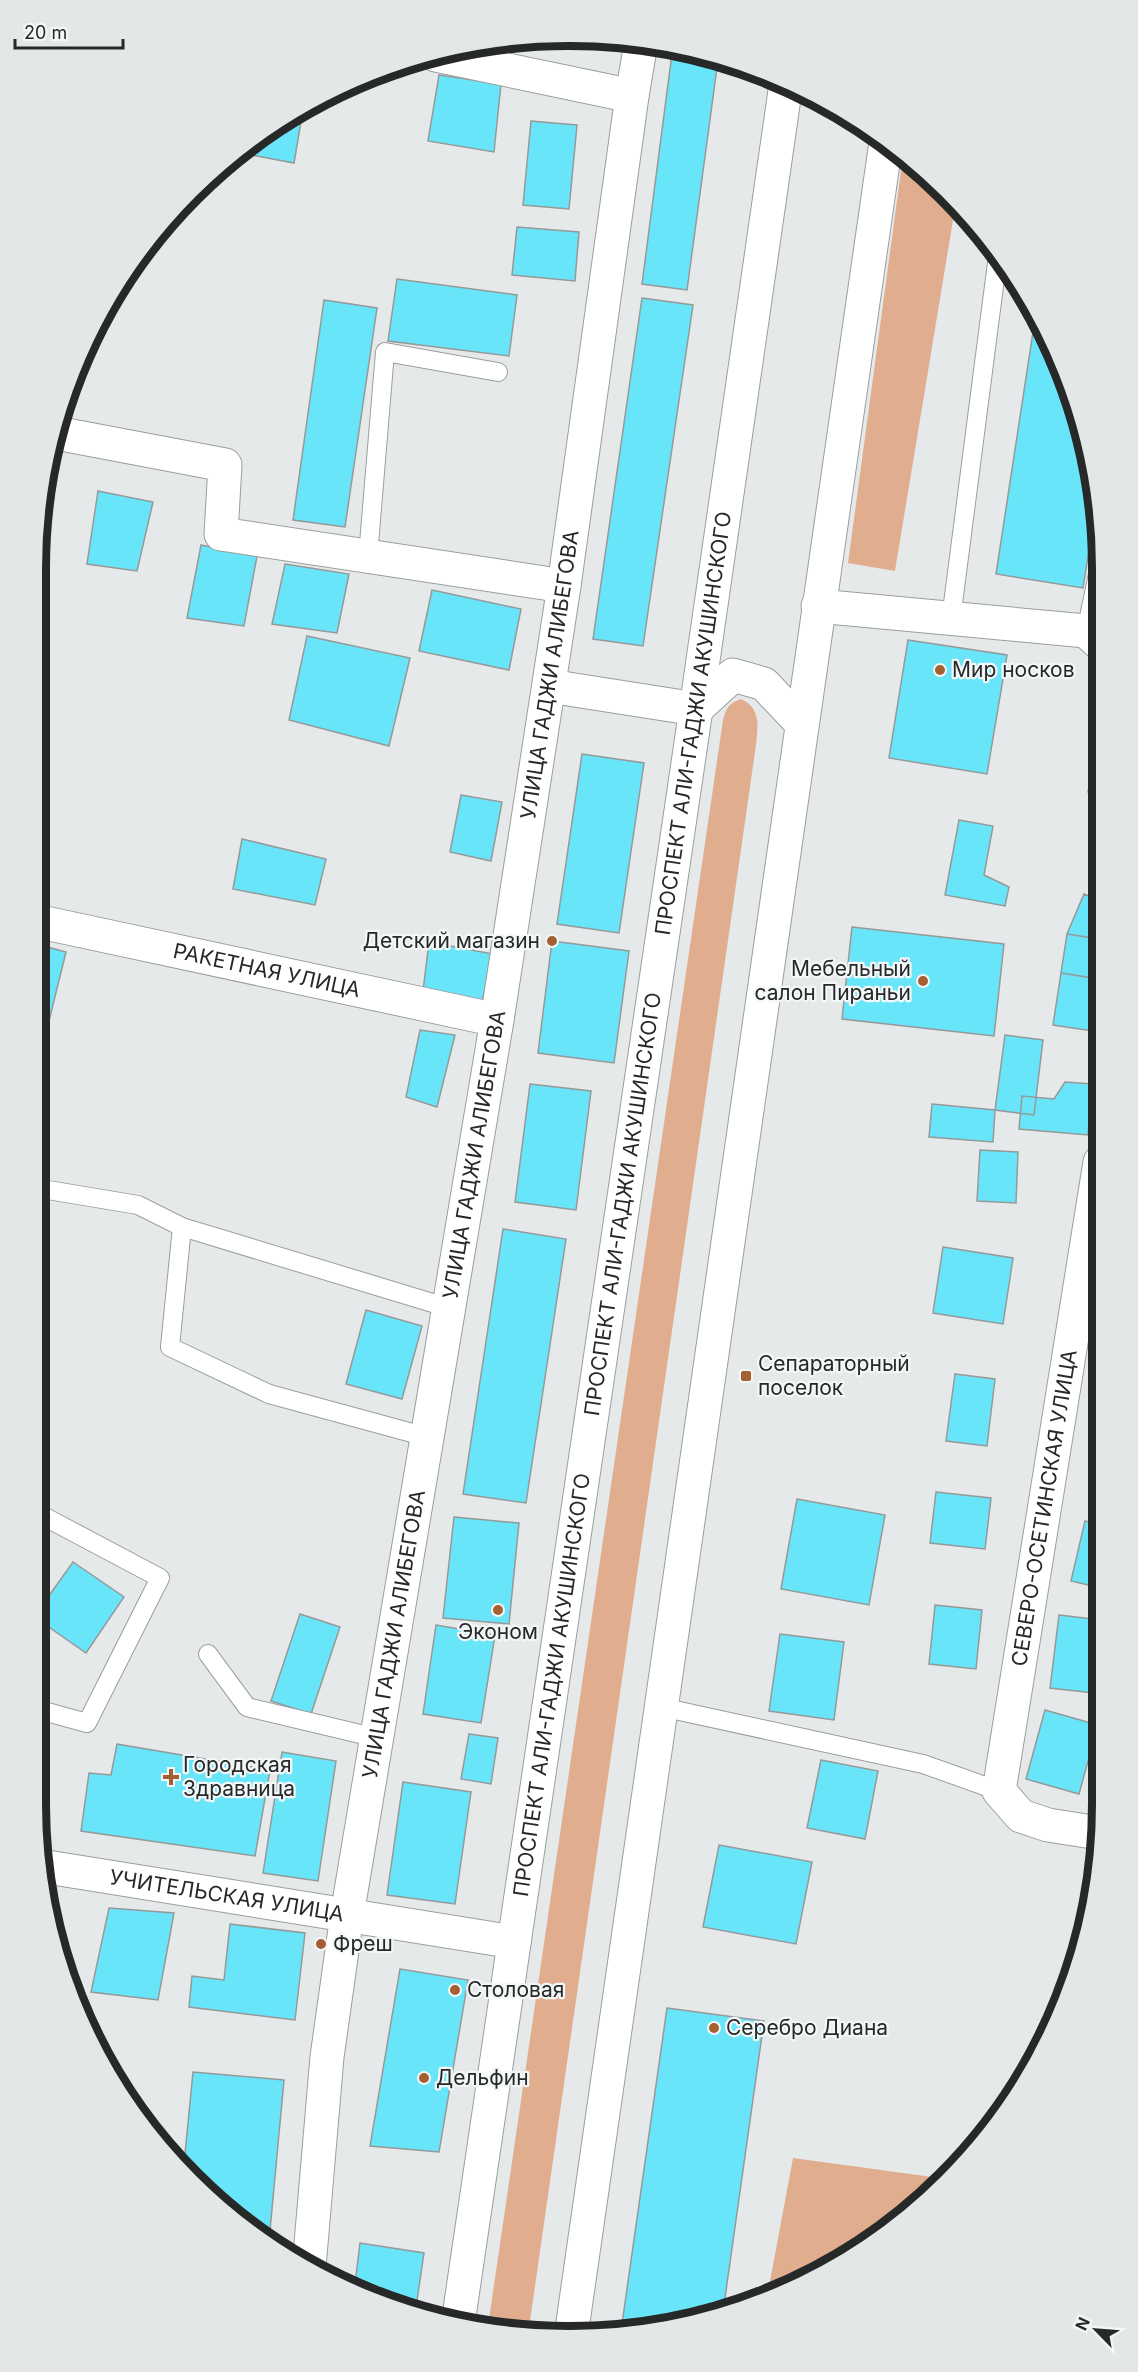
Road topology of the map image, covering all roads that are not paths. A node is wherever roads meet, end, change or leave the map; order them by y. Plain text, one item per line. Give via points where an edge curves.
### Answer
1 (640, 51) edge
2 (456, 59) edge
3 (785, 93) edge
4 (632, 96) junction
5 (884, 152) edge
6 (996, 269) edge
7 (498, 372) dead end
8 (64, 434) edge
9 (368, 556) junction
10 (564, 586) junction
11 (818, 606) junction
12 (951, 619) junction
13 (1092, 637) edge
14 (549, 686) junction
15 (696, 709) junction
16 (802, 724) junction
17 (46, 923) edge
18 (497, 1020) junction
19 (46, 1190) edge
20 (1092, 1212) edge
21 (182, 1227) junction
22 (449, 1308) junction
23 (427, 1437) junction
24 (46, 1518) edge
25 (208, 1654) dead end
26 (661, 1707) junction
27 (46, 1712) edge
28 (377, 1738) junction
29 (999, 1791) junction
30 (1090, 1832) edge
31 (51, 1868) edge
32 (347, 1915) junction
33 (514, 1942) junction
34 (306, 2254) edge
35 (459, 2313) edge
36 (572, 2326) edge

1 - 4 street, УЛИЦА ГАДЖИ АЛИБЕГОВА
2 - 4 street
3 - 15 street, ПРОСПЕКТ АЛИ-ГАДЖИ АКУШИНСКОГО
4 - 10 street, УЛИЦА ГАДЖИ АЛИБЕГОВА
5 - 11 street
6 - 12 lane
7 - 9 lane via 385,352
8 - 9 street via 225,465 221,534
9 - 10 street
10 - 14 street, УЛИЦА ГАДЖИ АЛИБЕГОВА
11 - 12 street
11 - 16 street
12 - 13 street
14 - 15 street
14 - 18 street, УЛИЦА ГАДЖИ АЛИБЕГОВА
15 - 16 street via 733,675 764,684
15 - 33 street, ПРОСПЕКТ АЛИ-ГАДЖИ АКУШИНСКОГО
16 - 26 street
17 - 18 street, РАКЕТНАЯ УЛИЦА
18 - 22 street, УЛИЦА ГАДЖИ АЛИБЕГОВА
19 - 21 lane via 138,1205
20 - 29 street, СЕВЕРО-ОСЕТИНСКАЯ УЛИЦА
21 - 22 lane
21 - 23 lane via 170,1347 269,1394
22 - 23 street, УЛИЦА ГАДЖИ АЛИБЕГОВА
23 - 28 street, УЛИЦА ГАДЖИ АЛИБЕГОВА
24 - 27 lane via 160,1578 87,1723
25 - 28 lane via 247,1707
26 - 29 lane via 923,1764
26 - 36 street
28 - 32 street, УЛИЦА ГАДЖИ АЛИБЕГОВА
29 - 30 street via 1021,1816
31 - 32 street, УЧИТЕЛЬСКАЯ УЛИЦА
32 - 33 street, УЧИТЕЛЬСКАЯ УЛИЦА
32 - 34 street, УЛИЦА ГАДЖИ АЛИБЕГОВА
33 - 35 street, ПРОСПЕКТ АЛИ-ГАДЖИ АКУШИНСКОГО

